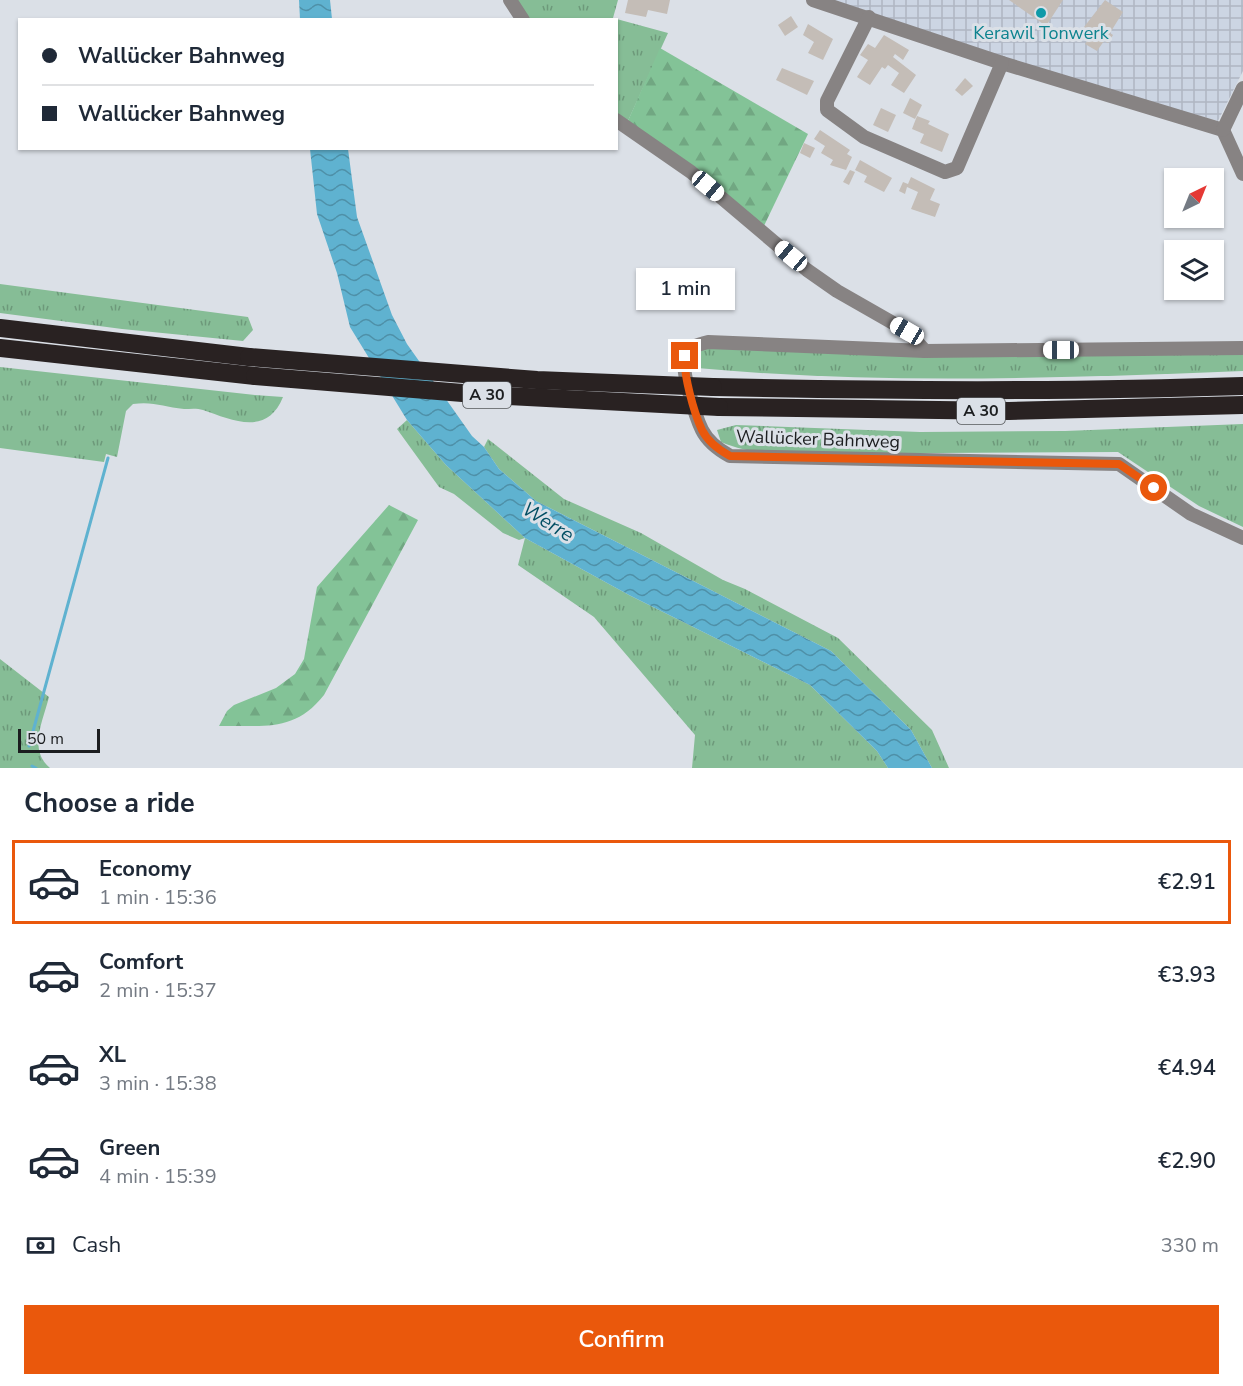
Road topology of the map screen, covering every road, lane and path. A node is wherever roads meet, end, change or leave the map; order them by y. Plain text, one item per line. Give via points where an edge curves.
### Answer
1 (510, 0) edge
2 (813, 0) edge
3 (869, 17) junction
4 (522, 18) edge
5 (1002, 63) junction
6 (1243, 88) edge
7 (618, 121) edge
8 (1223, 130) junction
9 (1243, 174) edge
10 (0, 328) edge
11 (0, 348) edge
12 (1243, 348) edge
13 (925, 351) junction
14 (1243, 386) edge
15 (1243, 405) edge
16 (1243, 538) edge

1 - 4 street
2 - 3 street
3 - 5 street
3 - 5 street via 827,101 827,110 864,137 945,172 957,168
5 - 8 street
6 - 8 street
7 - 13 street via 691,172 807,270 907,331
8 - 9 street
10 - 14 highway, A 30, bridge via 249,357 537,380 920,392
11 - 15 highway, A 30, bridge via 255,376 487,395 719,407 1009,411
12 - 13 street, Wallücker Bahnweg
13 - 16 street, Wallücker Bahnweg via 708,342 696,345 685,356 683,368 702,430 719,450 730,456 1119,464 1191,514

